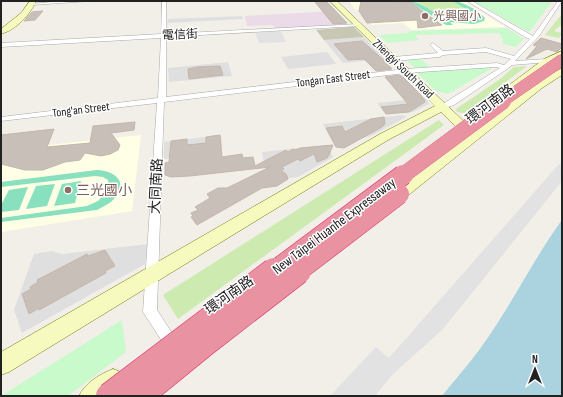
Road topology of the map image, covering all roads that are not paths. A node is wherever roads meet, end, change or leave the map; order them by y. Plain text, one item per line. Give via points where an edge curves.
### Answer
1 (88, 1) edge
2 (164, 1) edge
3 (333, 1) edge
4 (469, 1) edge
5 (553, 1) edge
6 (32, 2) edge
7 (561, 3) edge
8 (20, 7) dead end
9 (359, 25) junction
10 (1, 26) edge
11 (1, 32) edge
12 (164, 36) junction
13 (534, 38) junction
14 (1, 44) edge
15 (433, 45) dead end
16 (485, 45) dead end
17 (491, 51) junction
18 (442, 53) junction
19 (562, 54) edge
20 (515, 58) junction
21 (393, 59) junction
22 (507, 65) junction
23 (558, 65) edge
24 (405, 71) junction
25 (161, 100) junction
26 (442, 107) junction
27 (1, 119) edge
28 (467, 131) junction
29 (152, 274) junction
30 (168, 338) junction
31 (183, 362) junction
32 (1, 364) edge
33 (91, 396) edge
34 (109, 396) edge
35 (141, 396) edge

1 - 6 street
2 - 12 street, 大同南路
3 - 9 street, Zhengyi South Road
4 - 13 street
5 - 7 street
6 - 11 street via 20,18
7 - 13 street
8 - 10 street
9 - 12 street, 電信街
9 - 21 street, Zhengyi South Road
12 - 14 street, 電信街
12 - 25 street, 大同南路
13 - 20 street
15 - 18 street
16 - 17 street
17 - 18 street
17 - 20 street
18 - 21 street
19 - 23 street, 環河南路
20 - 22 street
21 - 24 street, Zhengyi South Road
22 - 23 street, Tongan East Street
22 - 24 street, Tongan East Street
22 - 26 street
23 - 28 street, 環河南路
23 - 34 highway, New Taipei Huanhe Expressaway, bridge via 532,79 467,126
23 - 35 highway, New Taipei Huanhe Expressaway, bridge via 542,82 205,343
24 - 25 street, Tongan East Street
24 - 26 street, Zhengyi South Road
25 - 27 street, Tong'an Street
25 - 29 street, 大同南路
26 - 28 street, Zhengyi South Road
26 - 29 street via 384,137
28 - 30 street, 環河南路
28 - 31 street
29 - 30 street, 大同南路 via 150,312
29 - 32 street
30 - 31 street, 大同南路
30 - 33 street, 環河南路
31 - 35 street

